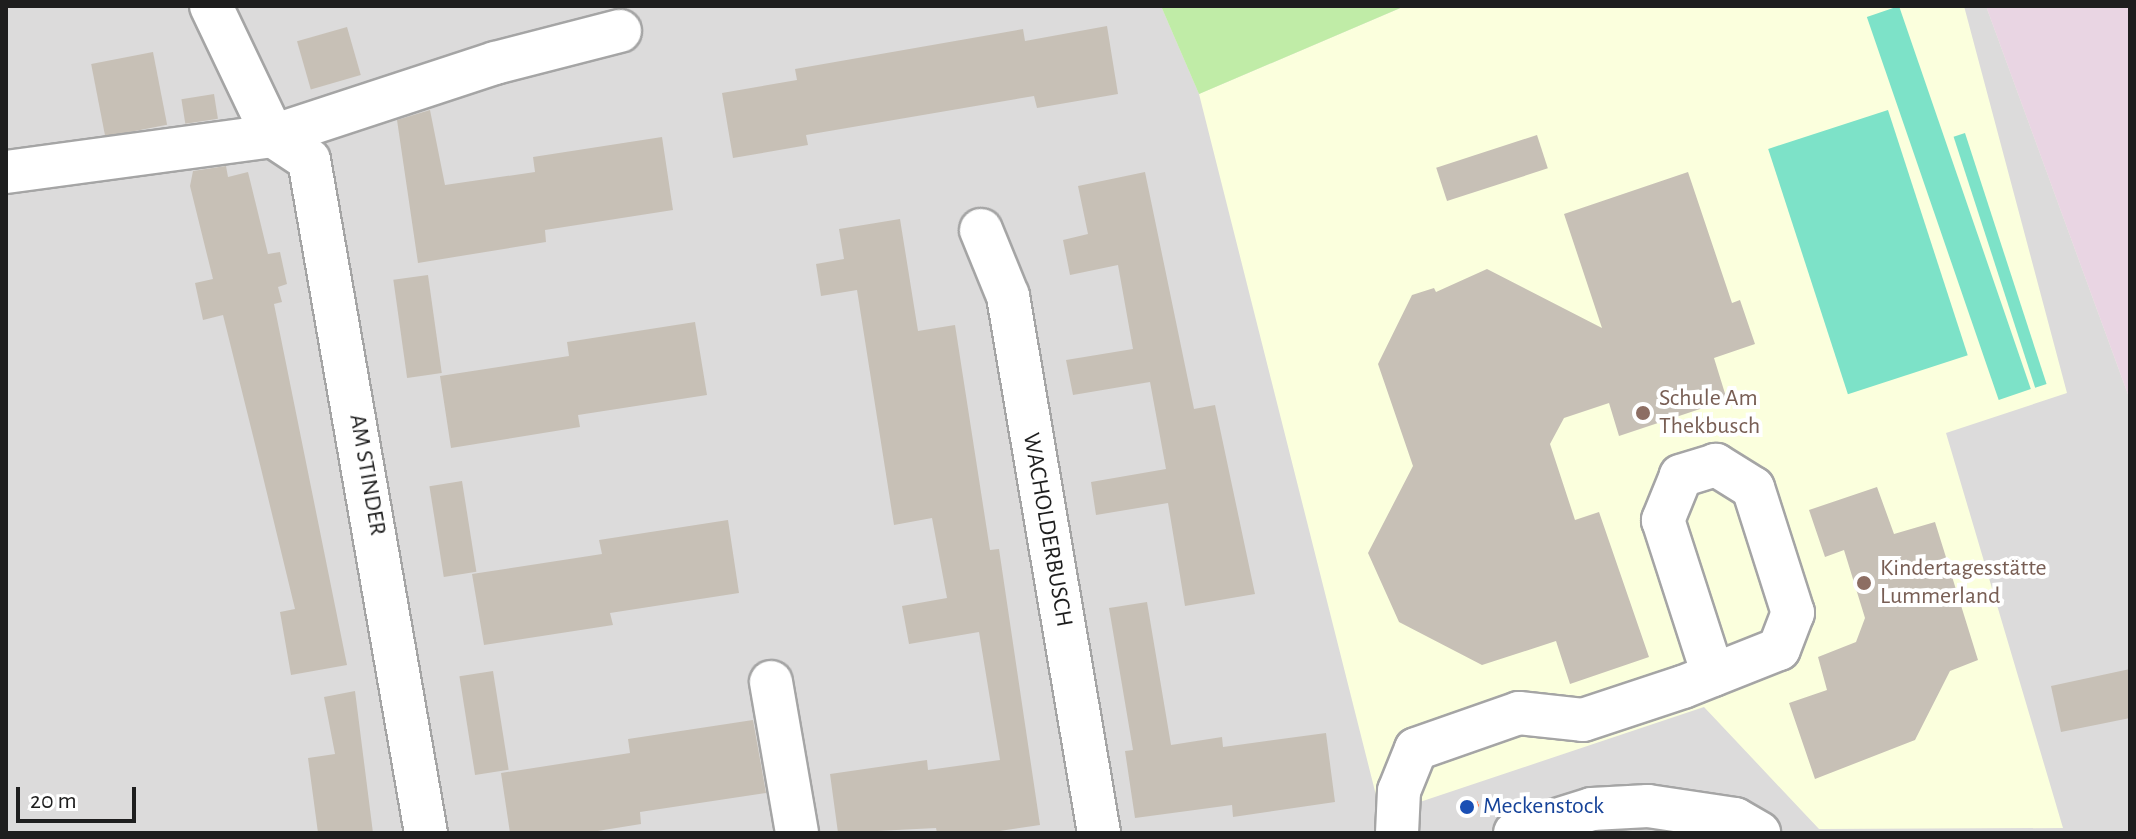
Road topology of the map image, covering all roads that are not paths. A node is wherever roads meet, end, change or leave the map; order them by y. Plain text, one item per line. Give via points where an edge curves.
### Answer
1 (211, 6) edge
2 (620, 31) dead end
3 (273, 136) junction
4 (6, 172) edge
5 (981, 230) dead end
6 (1713, 675) junction
7 (771, 682) dead end
8 (1648, 806) junction
9 (426, 833) edge
10 (797, 833) edge
11 (1099, 833) edge
12 (1397, 833) edge
13 (1515, 833) edge
14 (1705, 833) edge
15 (1759, 833) edge

1 - 3 street
2 - 3 street via 495,63
3 - 4 street
3 - 9 street, AM STINDER via 309,160
5 - 11 street, WACHOLDERBUSCH via 1008,296
6 - 6 street via 1779,649 1793,613 1753,488 1716,465 1681,476 1663,520
6 - 12 street via 1583,720 1519,713 1416,749 1399,791
7 - 10 street
8 - 13 street via 1592,809
8 - 14 street
8 - 15 street via 1735,819

